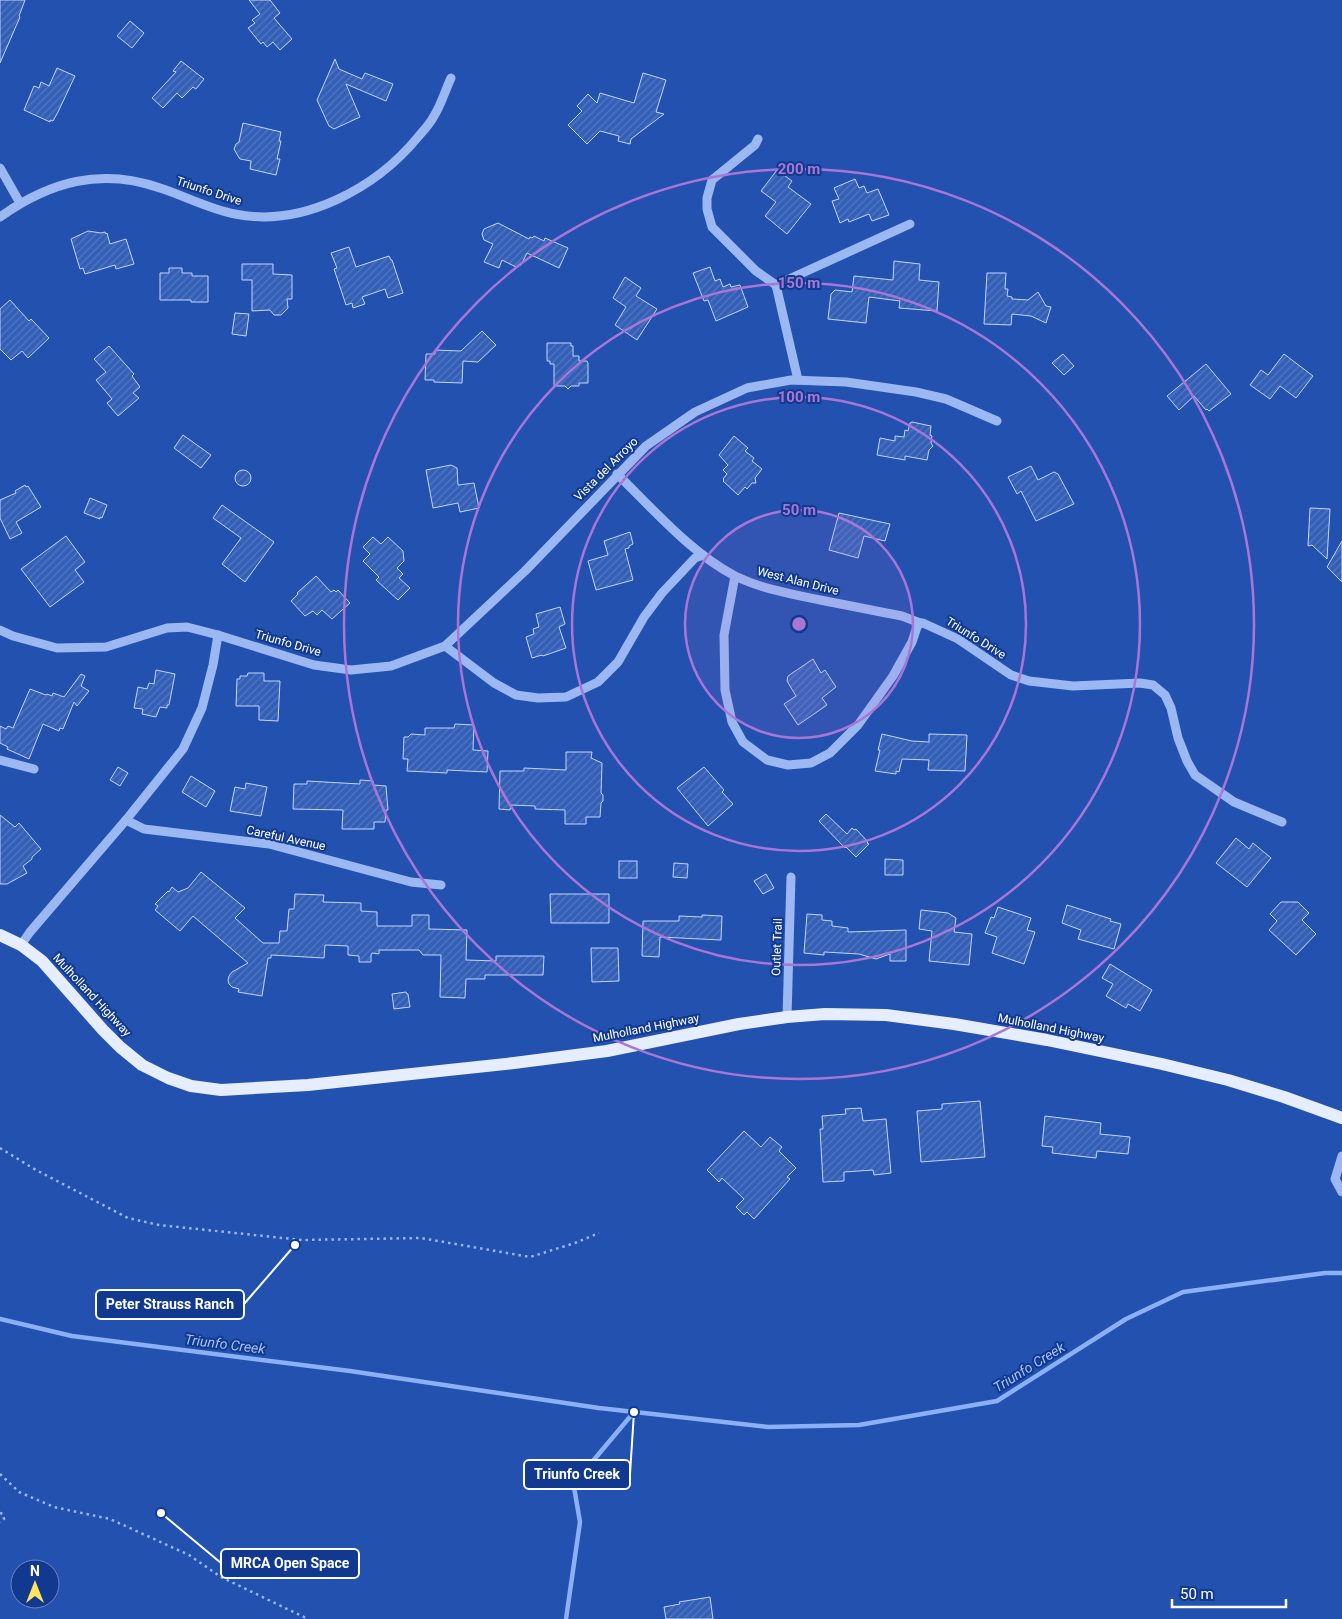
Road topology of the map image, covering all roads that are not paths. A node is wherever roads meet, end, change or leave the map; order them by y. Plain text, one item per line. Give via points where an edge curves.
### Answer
1 (451, 78) dead end
2 (758, 139) dead end
3 (0, 168) edge
4 (20, 203) junction
5 (0, 217) edge
6 (910, 224) dead end
7 (776, 285) junction
8 (798, 380) junction
9 (997, 421) dead end
10 (617, 474) junction
11 (703, 555) junction
12 (735, 576) junction
13 (920, 623) junction
14 (0, 630) edge
15 (218, 635) junction
16 (445, 646) junction
17 (0, 760) edge
18 (34, 769) dead end
19 (126, 820) junction
20 (1282, 822) dead end
21 (791, 877) dead end
22 (441, 885) dead end
23 (0, 935) edge
24 (22, 945) junction
25 (787, 1017) junction
26 (1342, 1118) edge
27 (1342, 1156) edge
28 (1342, 1192) edge

1 - 4 street, Triunfo Drive via 434,117 406,152 369,182 310,210 279,216 235,214 127,179 90,178 58,186
2 - 7 street via 712,180 707,209 712,227
3 - 4 street
4 - 5 street, Triunfo Drive
6 - 7 street
7 - 8 street
8 - 9 street, Vista del Arroyo via 846,382 916,392 946,399
8 - 10 street, Vista del Arroyo via 748,388 696,412 646,446
10 - 11 street, West Alan Drive
10 - 16 street, Vista del Arroyo via 525,571
11 - 12 street, West Alan Drive
11 - 16 street via 695,558 662,593 618,662 598,682 566,697 516,695 494,683
12 - 13 street, West Alan Drive via 757,586 902,616
12 - 13 street via 724,635 725,690 732,722 743,742 767,760 788,765 811,763 830,754 858,725 894,676
13 - 20 street, Triunfo Drive via 958,639 1011,674 1029,681 1073,686 1153,685 1165,695 1181,746 1195,775 1234,802
14 - 15 street, Triunfo Drive via 57,648 106,647 167,628 187,627
15 - 16 street, Triunfo Drive via 314,665 351,670 391,666
15 - 19 street via 202,708 183,749
17 - 18 street
19 - 22 street, Careful Avenue via 144,829 269,844 411,882
19 - 24 street
21 - 25 street, Outlet Trail
23 - 24 main road, Mulholland Highway
24 - 25 main road, Mulholland Highway via 42,961 103,1030 142,1065 191,1086 221,1090 308,1085 524,1062 607,1051
25 - 26 main road, Mulholland Highway via 886,1015 1047,1040 1228,1080
27 - 28 street via 1335,1180

